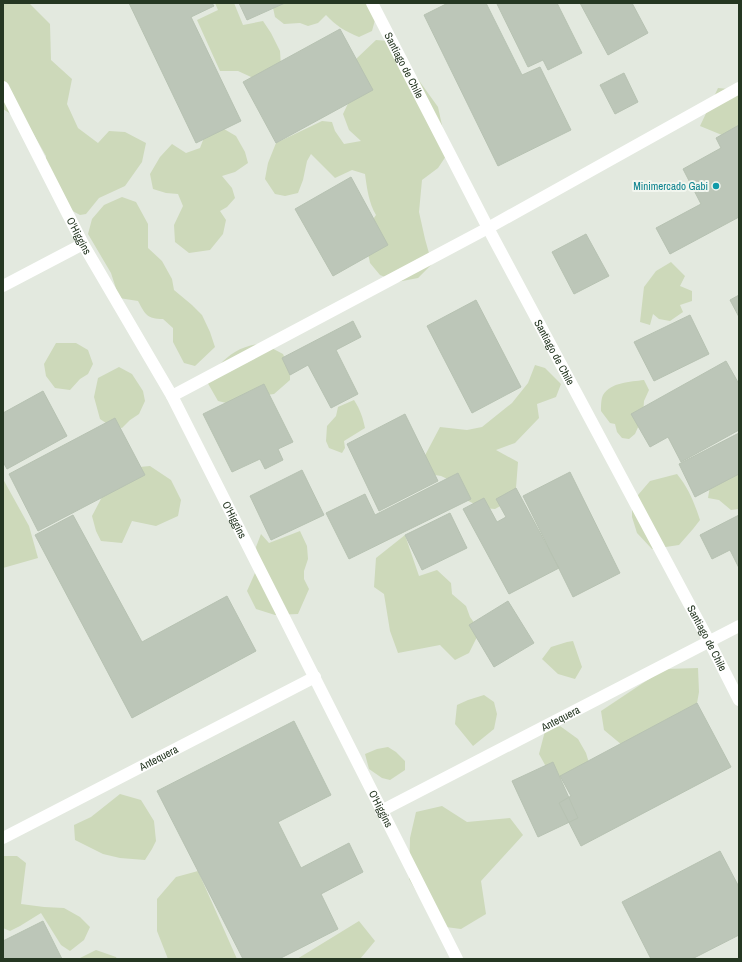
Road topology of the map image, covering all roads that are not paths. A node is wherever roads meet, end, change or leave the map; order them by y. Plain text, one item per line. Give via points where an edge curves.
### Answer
1 (372, 3) edge
2 (3, 87) edge
3 (739, 88) edge
4 (488, 228) junction
5 (83, 244) junction
6 (3, 286) edge
7 (172, 396) junction
8 (739, 626) edge
9 (709, 641) junction
10 (314, 677) junction
11 (739, 700) edge
12 (382, 811) junction
13 (3, 838) edge
14 (456, 959) edge

1 - 4 street, Santiago de Chile
2 - 5 street, O'Higgins
3 - 4 street
4 - 7 street
4 - 9 street, Santiago de Chile
5 - 6 street
5 - 7 street, O'Higgins
7 - 10 street, O'Higgins
8 - 9 street, Antequera
9 - 11 street, Santiago de Chile
9 - 12 street, Antequera
10 - 12 street, O'Higgins
10 - 13 street, Antequera
12 - 14 street, O'Higgins

